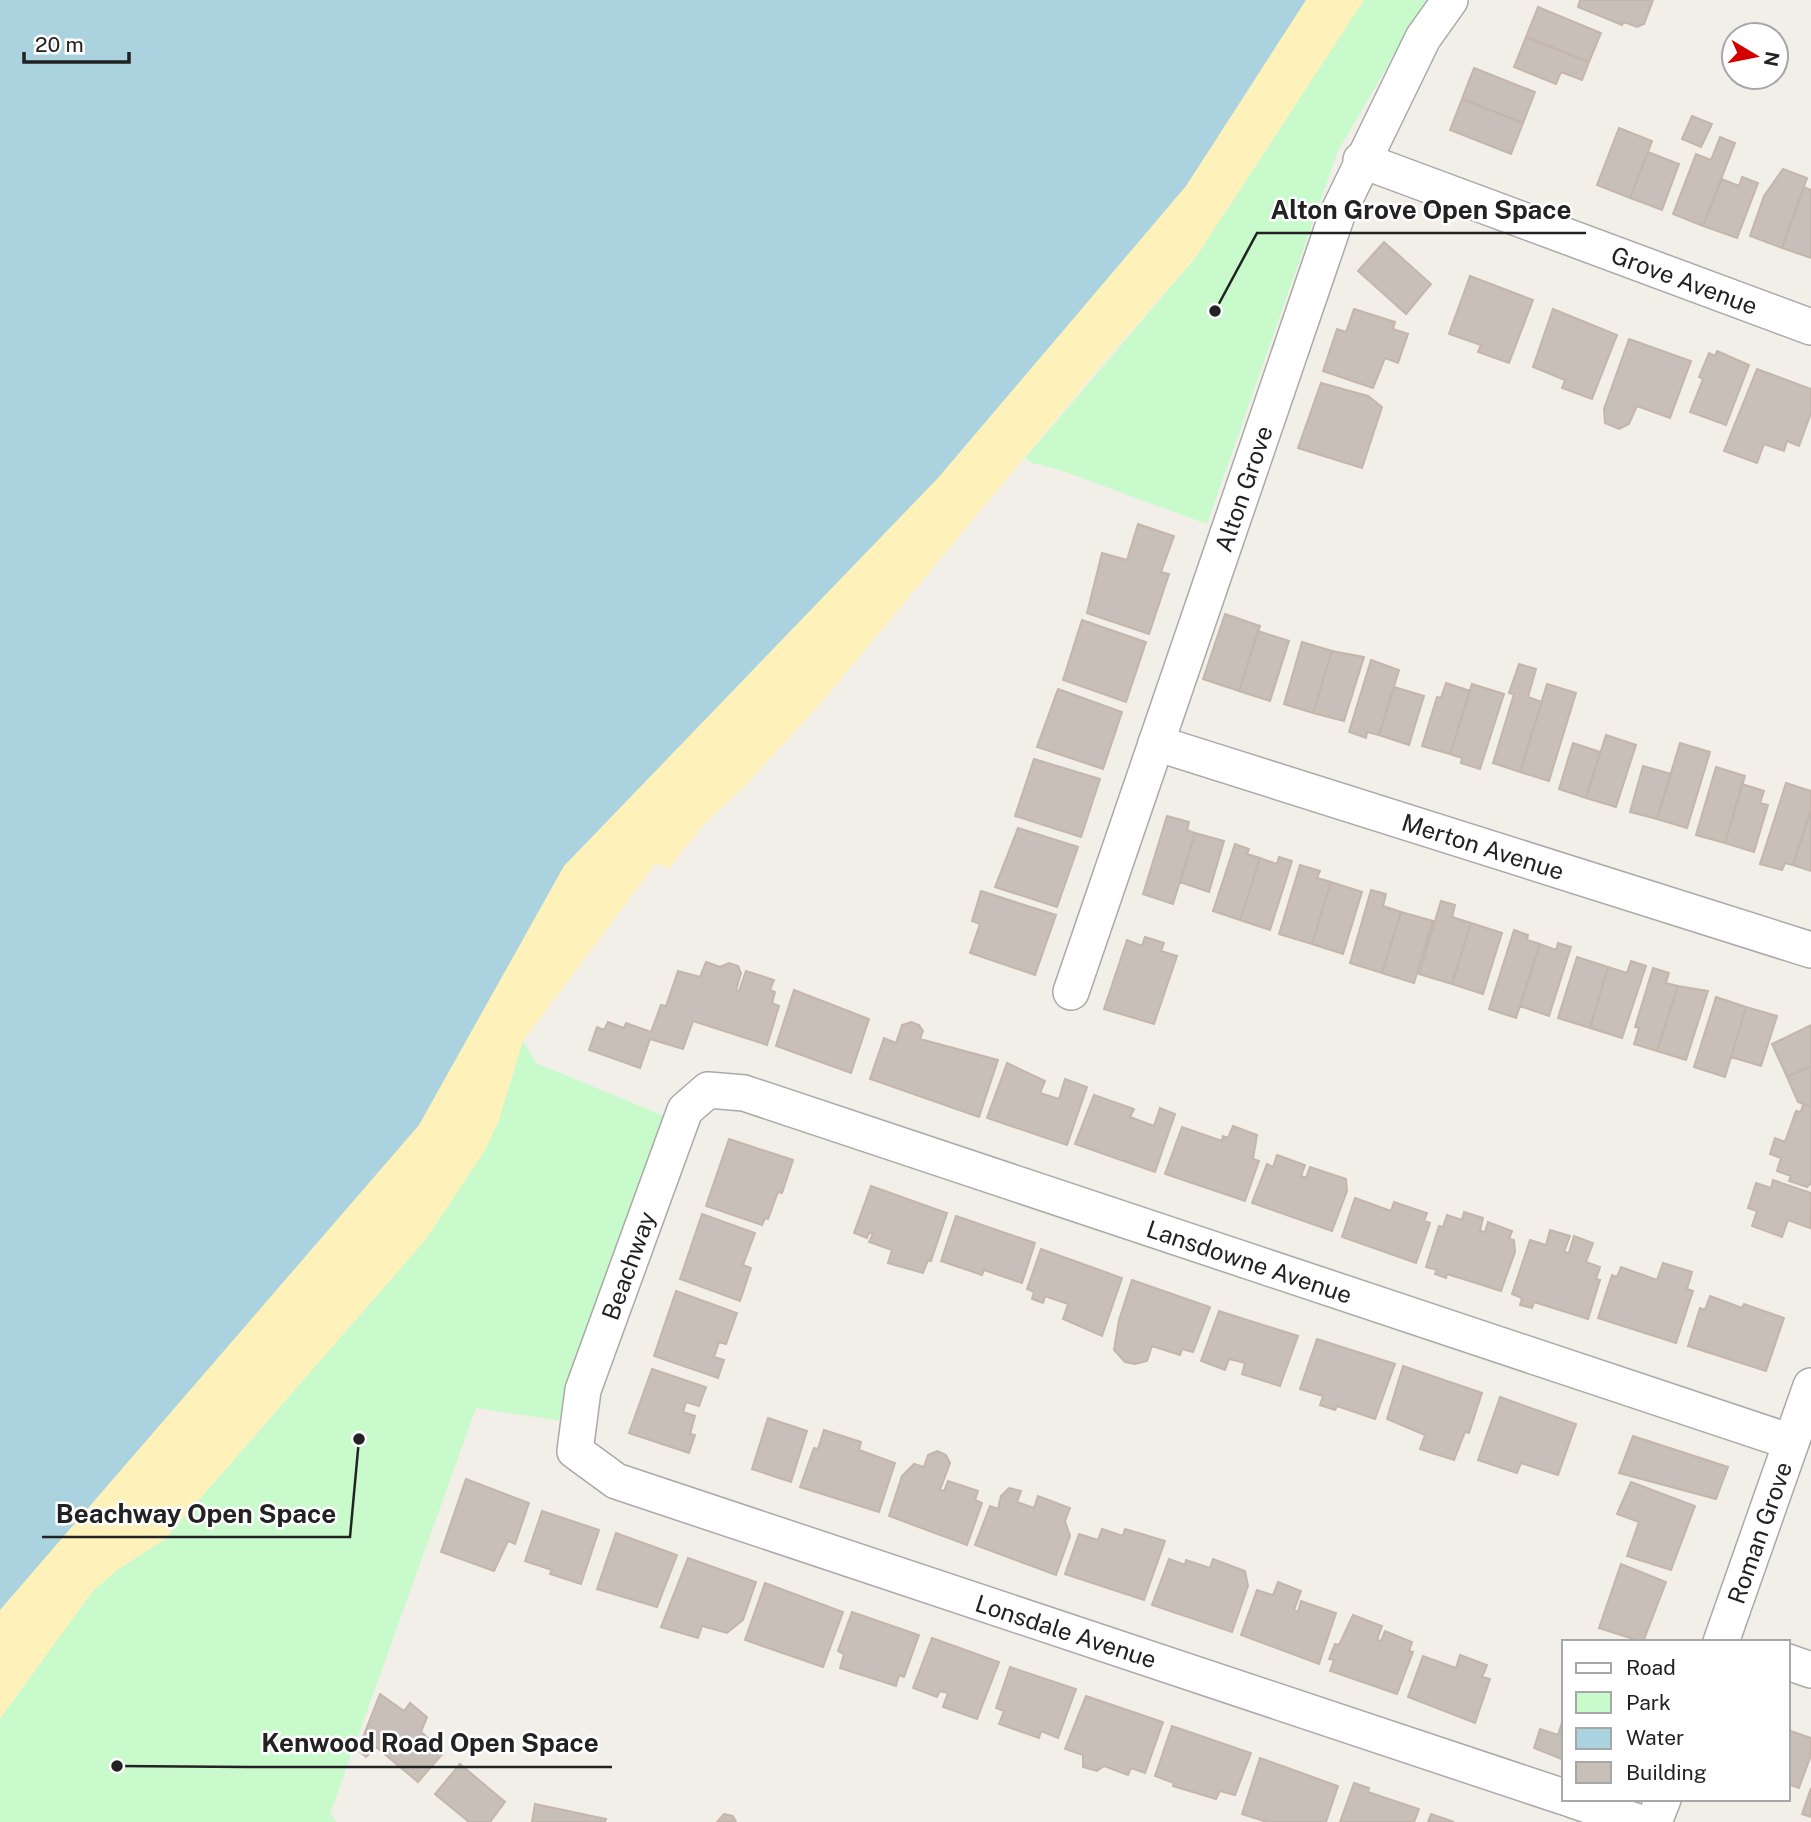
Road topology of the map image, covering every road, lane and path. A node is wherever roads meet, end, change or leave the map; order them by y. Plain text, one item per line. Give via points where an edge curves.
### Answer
1 (1450, 0) edge
2 (1361, 160) junction
3 (1811, 327) edge
4 (1156, 743) junction
5 (1811, 950) edge
6 (1071, 992) dead end
7 (708, 1090) joint
8 (1811, 1386) edge
9 (1791, 1442) junction
10 (575, 1451) joint
11 (1726, 1640) edge
12 (1790, 1663) edge
13 (1811, 1670) edge
14 (1562, 1796) edge
15 (1576, 1801) edge
16 (1662, 1801) edge
17 (1638, 1822) edge
18 (1654, 1822) edge

1 - 2 street, Alton Grove via 1423,38
2 - 3 street, Grove Avenue
2 - 4 street, Alton Grove via 1337,215
4 - 5 street, Merton Avenue
4 - 6 street, Alton Grove
7 - 9 street, Lansdowne Avenue via 744,1093
7 - 10 street, Beachway via 685,1110 680,1123 583,1390
8 - 9 street, Roman Grove
9 - 11 street, Roman Grove
10 - 14 street, Lonsdale Avenue via 615,1481
12 - 13 street
15 - 17 street
16 - 18 street

